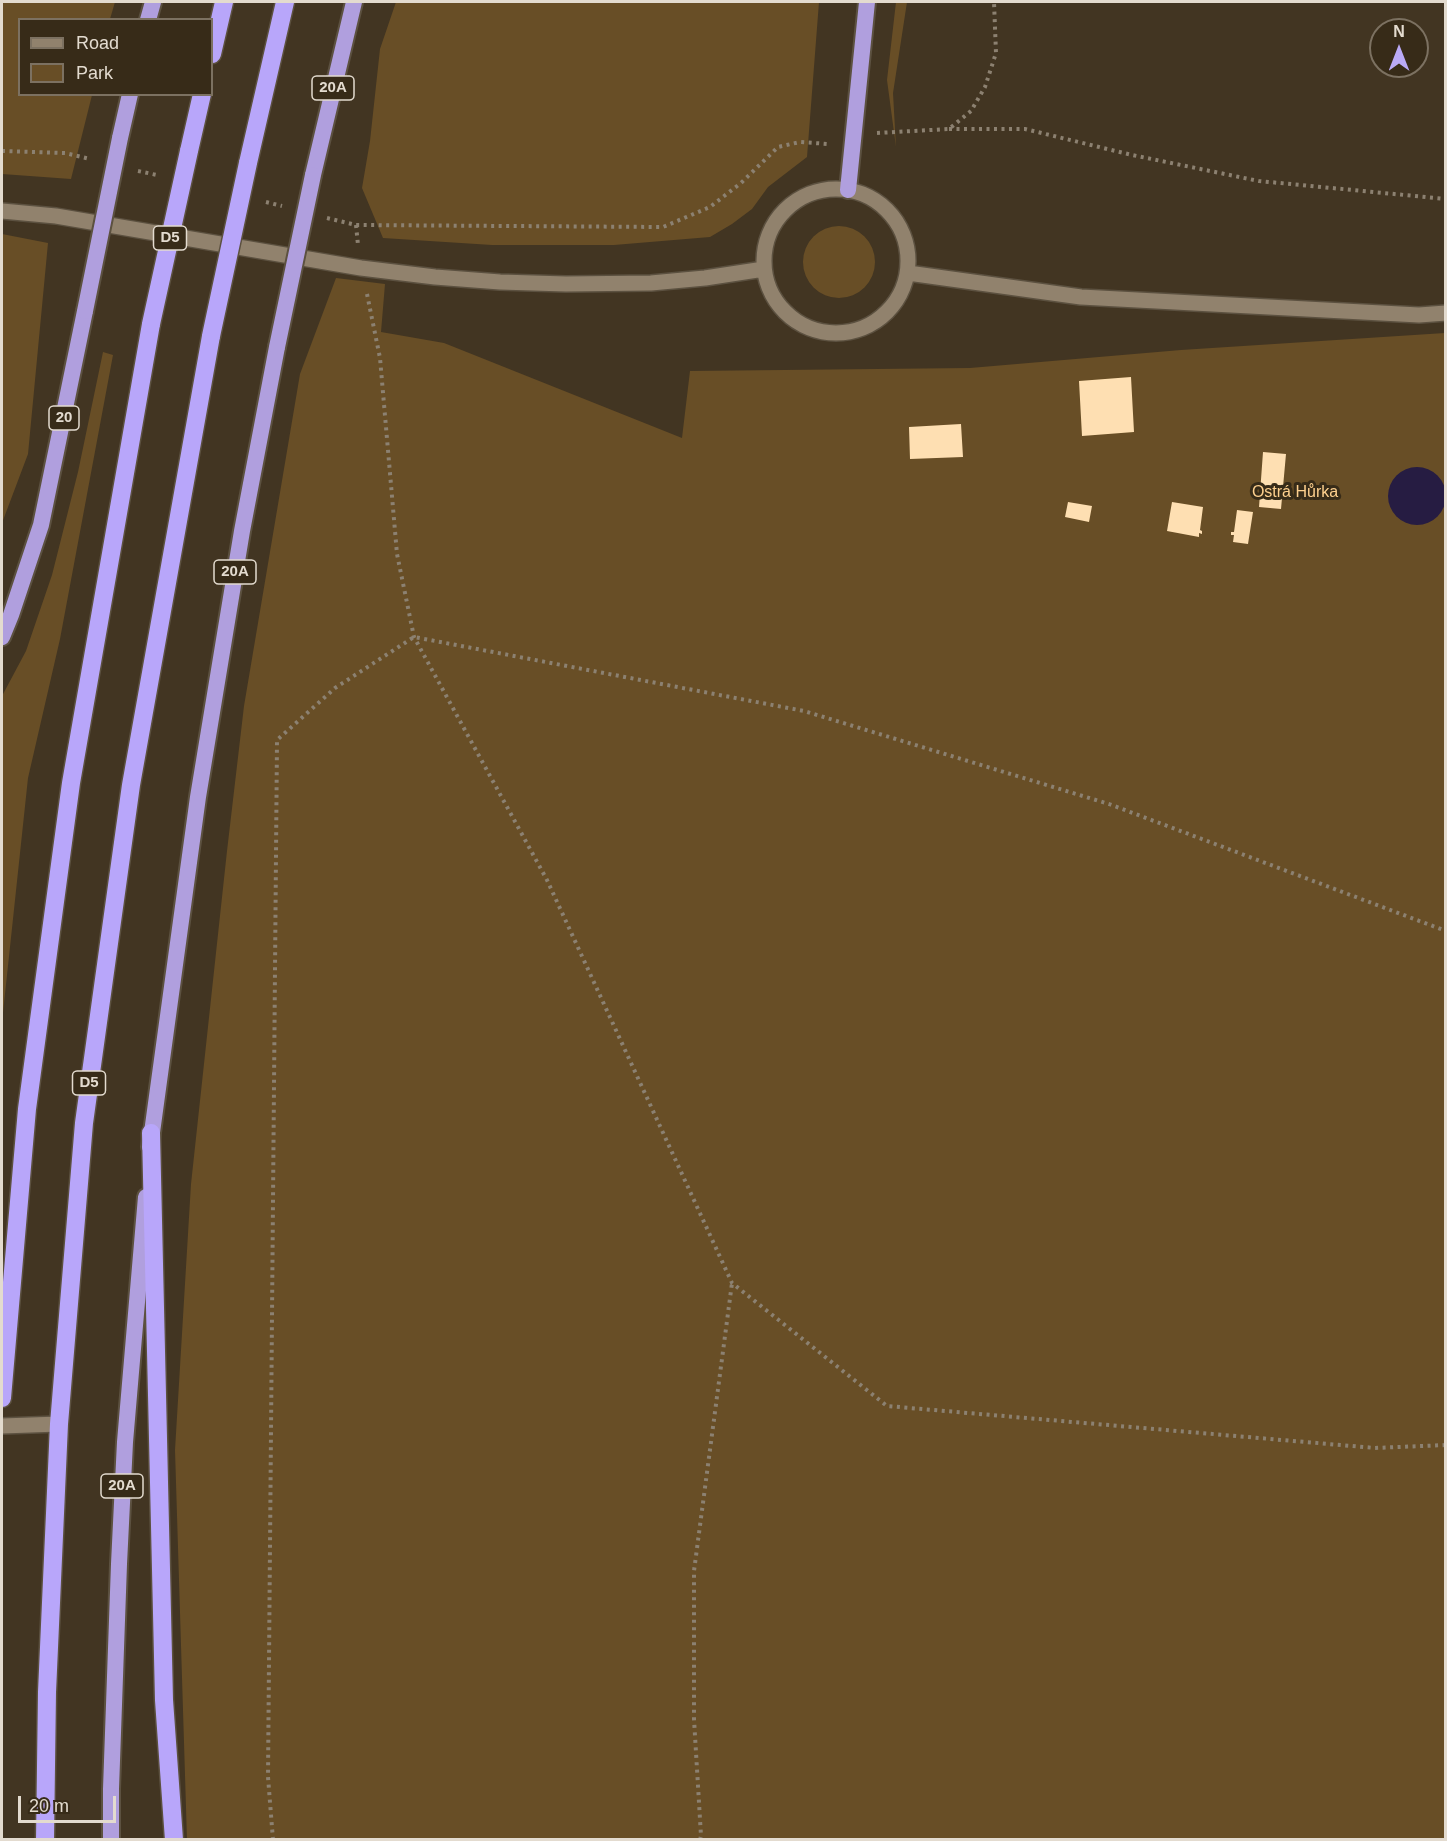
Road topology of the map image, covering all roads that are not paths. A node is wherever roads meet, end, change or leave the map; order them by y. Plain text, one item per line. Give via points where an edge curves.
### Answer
1 (153, 2) edge
2 (224, 2) edge
3 (285, 2) edge
4 (354, 2) edge
5 (867, 2) edge
6 (149, 18) edge
7 (213, 50) edge
8 (130, 96) edge
9 (202, 96) edge
10 (848, 190) junction
11 (2, 211) edge
12 (764, 269) junction
13 (908, 273) junction
14 (1446, 313) edge
15 (2, 637) edge
16 (152, 1133) junction
17 (2, 1398) edge
18 (59, 1424) junction
19 (2, 1426) edge
20 (45, 1839) edge
21 (111, 1839) edge
22 (174, 1839) edge

1 - 6 highway
2 - 7 highway
3 - 18 highway, D5, bridge via 212,336 131,785 84,1123
4 - 16 highway, 20A, bridge via 313,175 242,531 198,797
5 - 10 highway
8 - 15 highway, 20, bridge via 41,525
9 - 17 highway, D5, bridge via 152,324 71,783 27,1109
10 - 12 main road via 826,189 804,196 786,208 772,226 765,247
10 - 13 main road via 870,197 888,210 901,229 908,251
11 - 12 main road via 56,216 361,268 446,278 566,284 651,283
12 - 13 main road via 770,291 782,310 801,325 822,333 868,327 887,314 901,295
13 - 14 main road via 1081,297 1419,315
16 - 21 highway, 20A via 125,1442
16 - 22 highway via 164,1700
18 - 19 main road
18 - 20 highway, D5

